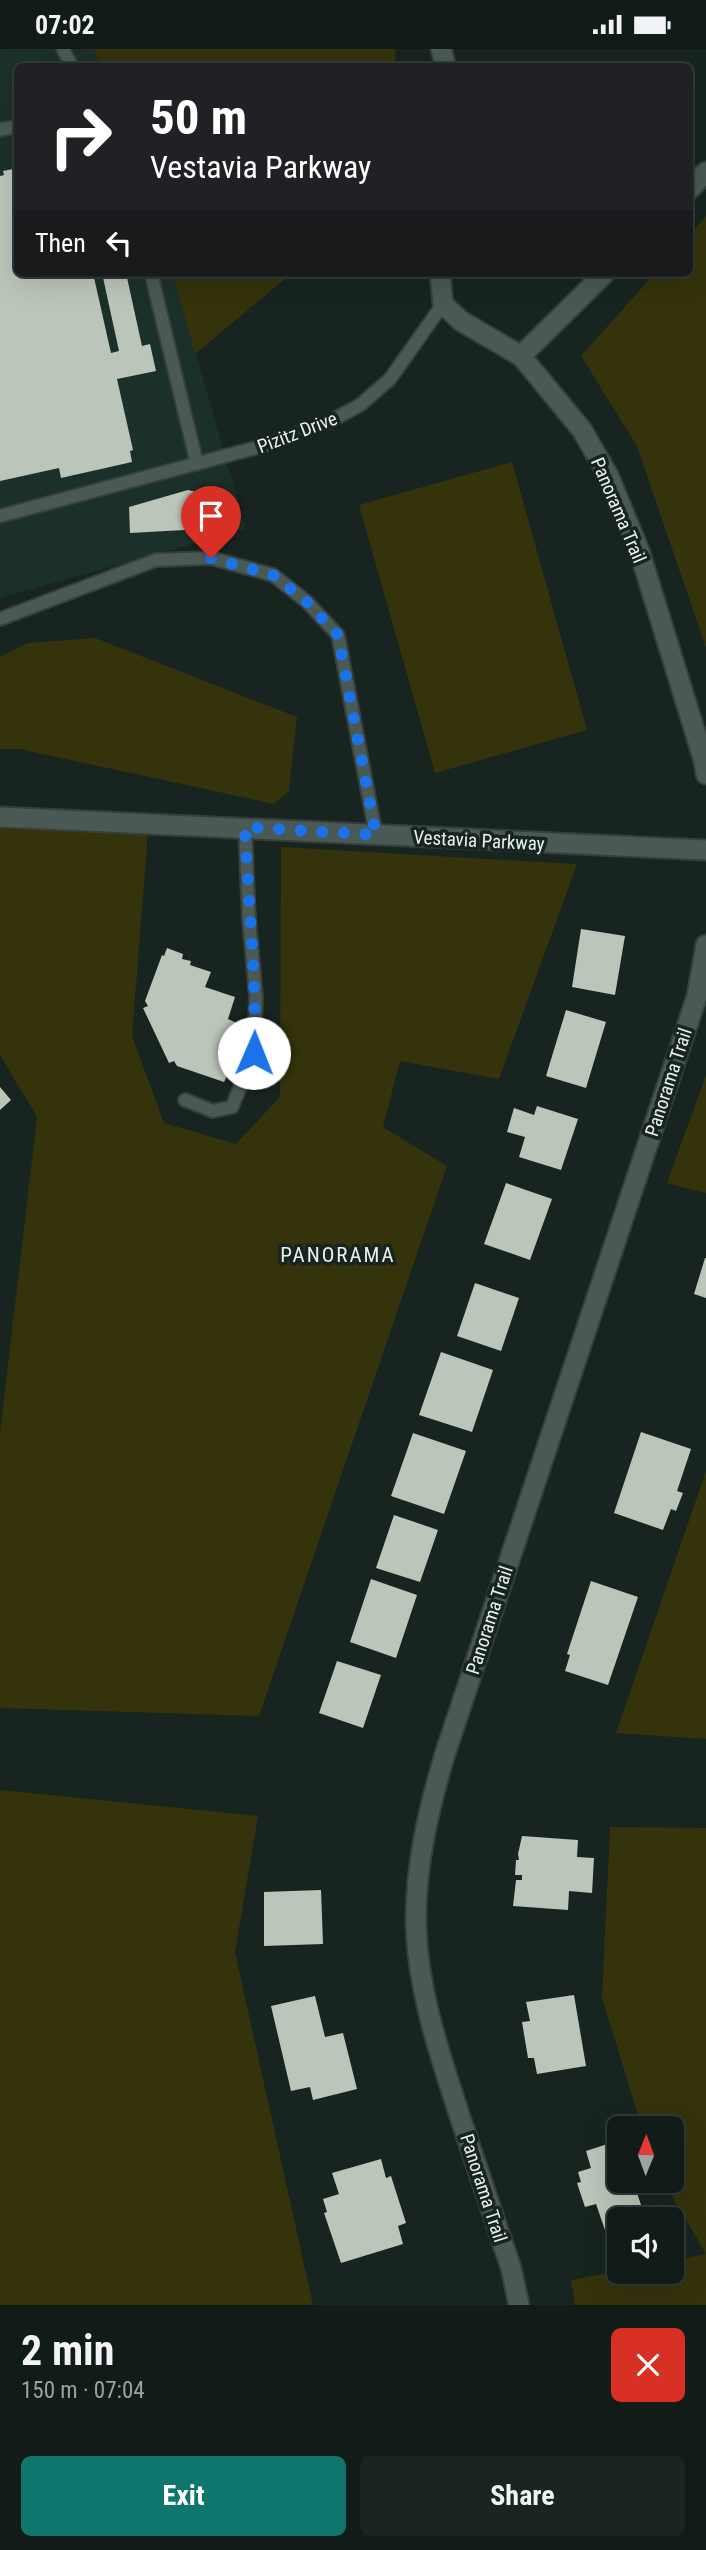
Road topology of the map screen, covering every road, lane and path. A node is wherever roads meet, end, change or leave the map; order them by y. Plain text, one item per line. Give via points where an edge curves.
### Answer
1 (706, 172) edge
2 (693, 186) edge
3 (152, 277) edge
4 (440, 277) edge
5 (601, 277) edge
6 (443, 304) junction
7 (521, 356) junction
8 (197, 464) junction
9 (0, 516) edge
10 (0, 618) edge
11 (706, 774) edge
12 (0, 817) edge
13 (245, 827) junction
14 (376, 835) junction
15 (706, 850) edge
16 (706, 945) edge
17 (185, 1100) dead end
18 (519, 2305) edge

1 - 2 street
3 - 8 lane
4 - 6 street
5 - 7 street
6 - 7 street, Panorama Trail via 461,321
6 - 8 lane, Pizitz Drive via 390,379 360,405 304,432
7 - 11 street, Panorama Trail via 582,430 609,477 639,550
8 - 9 lane, Pizitz Drive
10 - 14 lane via 156,560 211,558 273,575 338,635
12 - 13 street, Vestavia Parkway
13 - 14 street, Vestavia Parkway
13 - 17 lane via 256,997 254,1053 232,1107 213,1111
14 - 15 street, Vestavia Parkway
16 - 18 street, Panorama Trail via 696,996 444,1754 419,1867 416,1926 420,1971 435,2040

